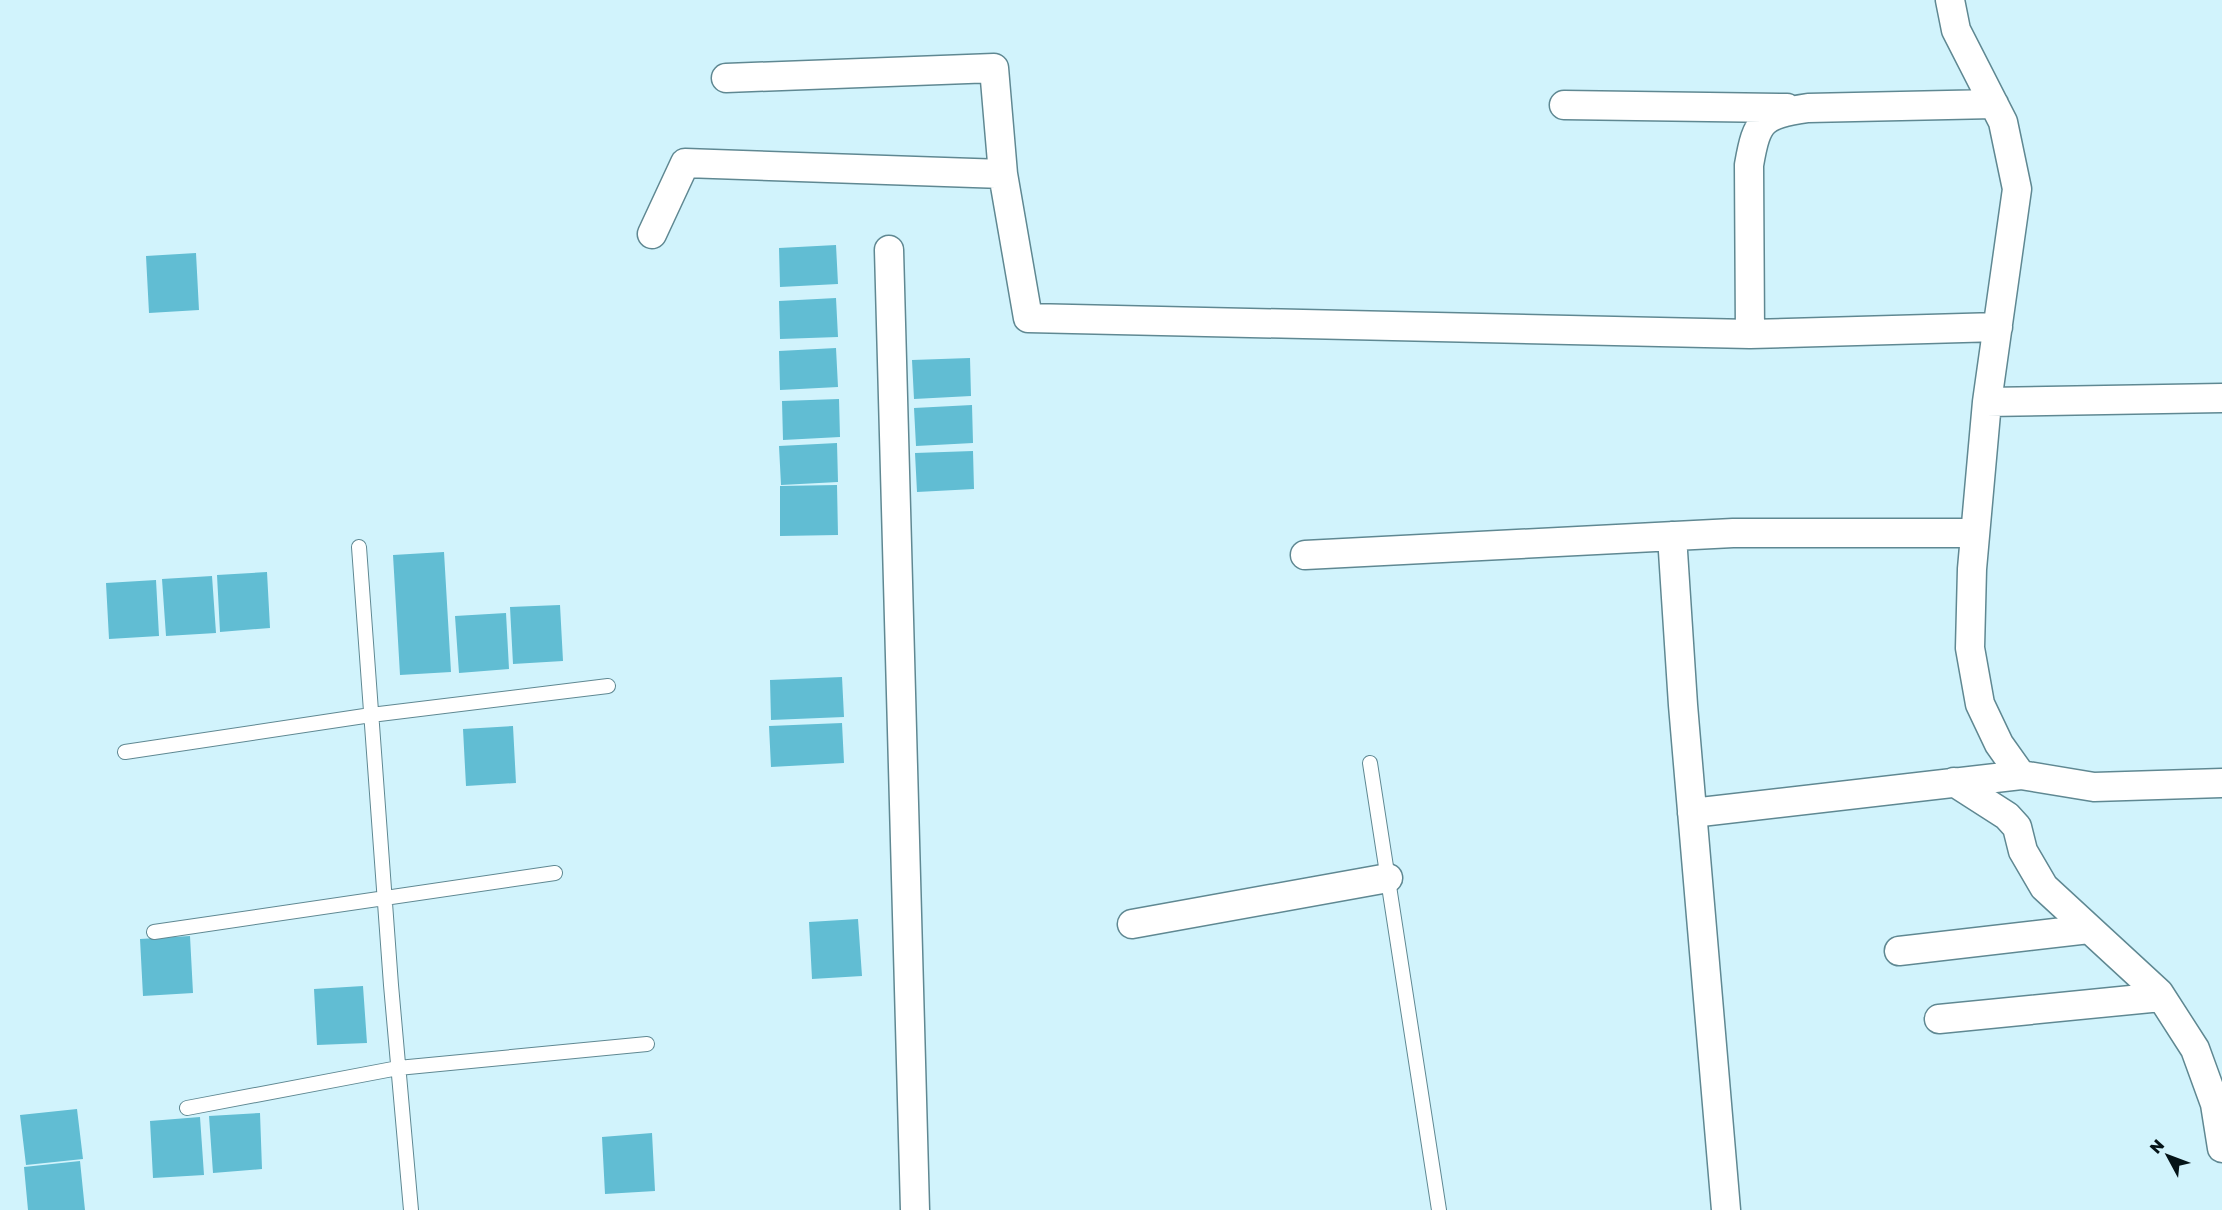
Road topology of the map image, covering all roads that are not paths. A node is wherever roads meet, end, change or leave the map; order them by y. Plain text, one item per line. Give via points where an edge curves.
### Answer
1 (1950, 0) edge
2 (726, 78) dead end
3 (1994, 104) junction
4 (1564, 105) dead end
5 (1808, 108) junction
6 (1003, 174) junction
7 (652, 234) dead end
8 (889, 250) dead end
9 (1998, 327) junction
10 (1750, 334) junction
11 (2222, 398) edge
12 (1987, 402) junction
13 (1975, 533) junction
14 (1671, 536) junction
15 (359, 547) dead end
16 (1305, 555) dead end
17 (608, 687) dead end
18 (372, 715) junction
19 (125, 753) dead end
20 (1370, 763) dead end
21 (2022, 775) junction
22 (1954, 782) junction
23 (2222, 783) edge
24 (1692, 813) junction
25 (555, 873) dead end
26 (1388, 878) junction
27 (384, 897) junction
28 (1132, 924) dead end
29 (2089, 928) junction
30 (154, 932) dead end
31 (1899, 951) dead end
32 (2161, 997) junction
33 (1939, 1019) dead end
34 (647, 1044) dead end
35 (398, 1068) junction
36 (187, 1108) dead end
37 (2222, 1148) edge
38 (411, 1210) edge
39 (915, 1210) edge
40 (1439, 1210) edge
41 (1726, 1210) edge

1 - 3 street via 1956,30
2 - 6 street via 994,68
3 - 5 street
3 - 9 street via 2003,122 2018,189
4 - 5 street
5 - 10 street via 1780,112 1762,122 1753,139 1749,165
6 - 7 street via 685,163
6 - 10 street via 1028,318
8 - 39 street
9 - 10 street
9 - 12 street
11 - 12 street
12 - 13 street
13 - 14 street
13 - 21 street via 1970,648 1980,705 1999,744
14 - 16 street
14 - 24 street
15 - 18 lane
17 - 18 lane
18 - 19 lane
18 - 27 lane
20 - 26 lane
21 - 22 street
21 - 23 street via 2094,787
22 - 24 street
22 - 29 street via 2012,821 2023,851 2044,887
24 - 41 street
25 - 27 lane
26 - 28 street
26 - 40 lane
27 - 30 lane
27 - 35 lane
29 - 31 street
29 - 32 street
32 - 33 street
32 - 37 street via 2195,1049 2215,1104
34 - 35 lane
35 - 36 lane
35 - 38 lane

